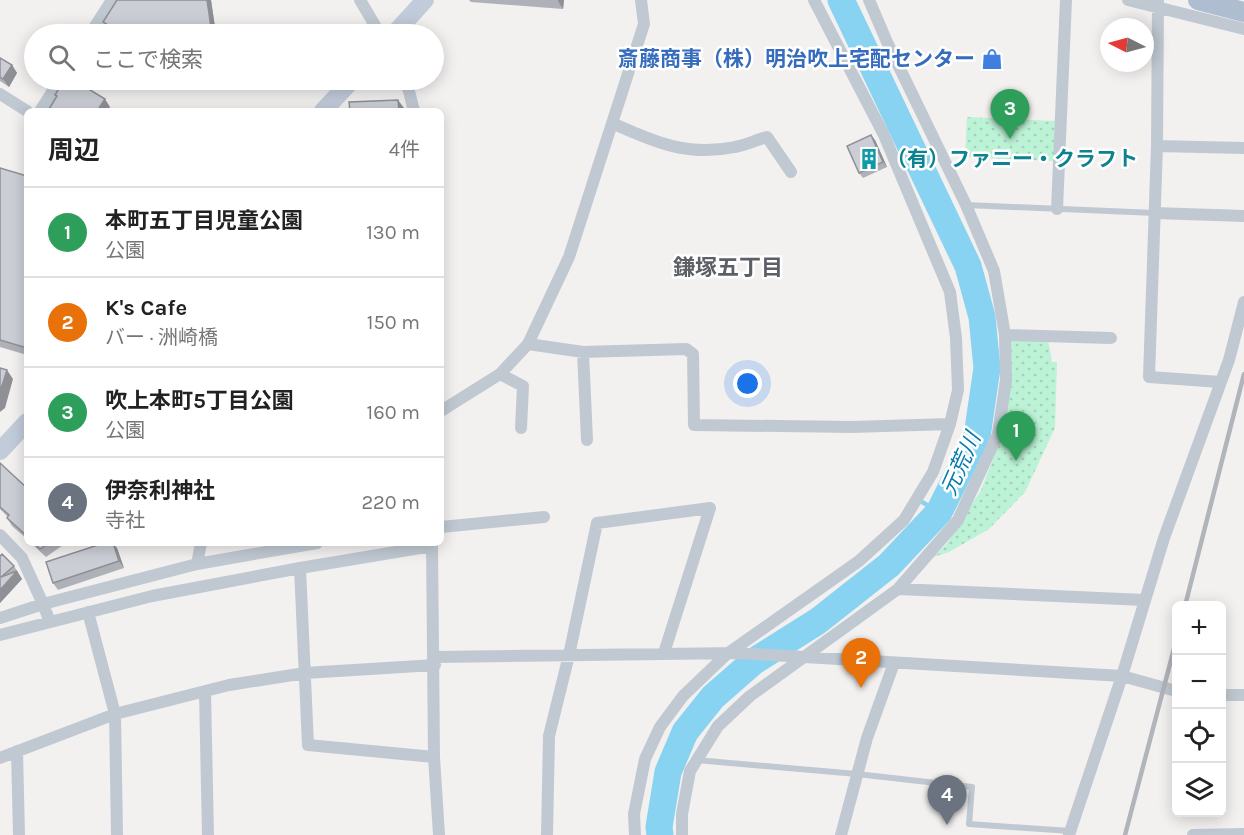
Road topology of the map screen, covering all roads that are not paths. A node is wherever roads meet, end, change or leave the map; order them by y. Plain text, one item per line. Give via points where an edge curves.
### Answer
1 (112, 0) edge
2 (360, 0) edge
3 (425, 0) edge
4 (641, 0) edge
5 (814, 0) edge
6 (869, 0) edge
7 (1066, 0) edge
8 (1128, 0) edge
9 (1198, 0) edge
10 (1158, 4) edge
11 (1244, 12) edge
12 (96, 24) edge
13 (374, 24) edge
14 (403, 24) edge
15 (1244, 29) edge
16 (54, 90) edge
17 (343, 90) edge
18 (409, 90) edge
19 (0, 94) edge
20 (42, 108) edge
21 (326, 108) edge
22 (413, 108) edge
23 (24, 109) edge
24 (612, 123) junction
25 (1156, 146) junction
26 (1244, 148) edge
27 (791, 172) dead end
28 (966, 205) junction
29 (1057, 209) junction
30 (1155, 213) junction
31 (1244, 216) edge
32 (1244, 302) edge
33 (1005, 335) junction
34 (1112, 338) dead end
35 (528, 344) junction
36 (583, 352) junction
37 (500, 374) junction
38 (1221, 382) junction
39 (444, 409) edge
40 (950, 424) junction
41 (24, 428) edge
42 (521, 428) dead end
43 (588, 440) dead end
44 (0, 451) edge
45 (544, 517) dead end
46 (444, 527) edge
47 (0, 535) edge
48 (200, 546) edge
49 (300, 546) edge
50 (421, 546) edge
51 (432, 546) edge
52 (197, 564) junction
53 (300, 568) junction
54 (898, 589) junction
55 (1144, 600) junction
56 (43, 604) junction
57 (88, 612) junction
58 (0, 618) edge
59 (50, 622) junction
60 (0, 635) edge
61 (664, 653) junction
62 (732, 653) junction
63 (569, 655) junction
64 (804, 657) junction
65 (435, 661) junction
66 (894, 663) junction
67 (305, 673) junction
68 (1122, 676) junction
69 (1172, 691) edge
70 (205, 692) junction
71 (1226, 695) edge
72 (1244, 695) edge
73 (115, 714) junction
74 (17, 751) junction
75 (434, 757) junction
76 (0, 758) edge
77 (696, 760) junction
78 (857, 774) junction
79 (1070, 833) edge
80 (1244, 834) edge
81 (19, 835) edge
82 (117, 835) edge
83 (208, 835) edge
84 (439, 835) edge
85 (547, 835) edge
86 (635, 835) edge
87 (682, 835) edge
88 (841, 835) edge
89 (1193, 835) edge

1 - 12 street
2 - 13 street
3 - 14 main road
4 - 24 street via 644,24
5 - 40 street via 884,135 950,292 957,338 958,390
6 - 28 street
7 - 29 street
8 - 10 street
9 - 11 main road
10 - 15 street
10 - 25 street
16 - 20 street
17 - 21 main road
18 - 22 street
19 - 23 street
24 - 27 street via 659,144 702,151 736,147 767,137
24 - 35 street via 569,257
25 - 26 street
25 - 30 street
28 - 29 lane
28 - 33 street via 994,272
29 - 30 lane
30 - 31 street
30 - 38 street via 1149,377
32 - 38 street
33 - 34 street
33 - 54 street via 1006,380 998,434 957,520
35 - 36 street
35 - 37 street
36 - 40 street via 686,349 693,354 694,425
36 - 43 street
37 - 39 street
37 - 42 street via 523,386
38 - 55 street
40 - 62 street via 933,472 904,520 859,561
41 - 44 main road
45 - 46 street
47 - 56 street via 22,558
48 - 52 street
49 - 52 street
50 - 53 street
51 - 65 street
52 - 56 street
53 - 57 street
53 - 67 street
54 - 55 street
54 - 64 street
55 - 68 street
56 - 58 street
56 - 59 street
57 - 59 street
57 - 73 street
59 - 60 street
61 - 62 street
61 - 63 street
61 - 63 street via 710,508 597,523
62 - 64 street
62 - 86 street via 683,696 660,727 645,759 634,814
63 - 65 street
63 - 85 street via 549,735
64 - 66 street
64 - 77 street via 750,696 718,726
65 - 67 street
65 - 75 street
66 - 68 street
66 - 78 street
67 - 70 street
67 - 75 street via 308,745
68 - 69 street
68 - 79 street
70 - 73 street
70 - 83 street
71 - 72 street
73 - 74 street
73 - 82 street
74 - 76 street
74 - 81 street
75 - 84 street
77 - 78 lane
77 - 87 street via 690,771
78 - 79 lane via 972,787 969,824
78 - 88 street
80 - 89 street

